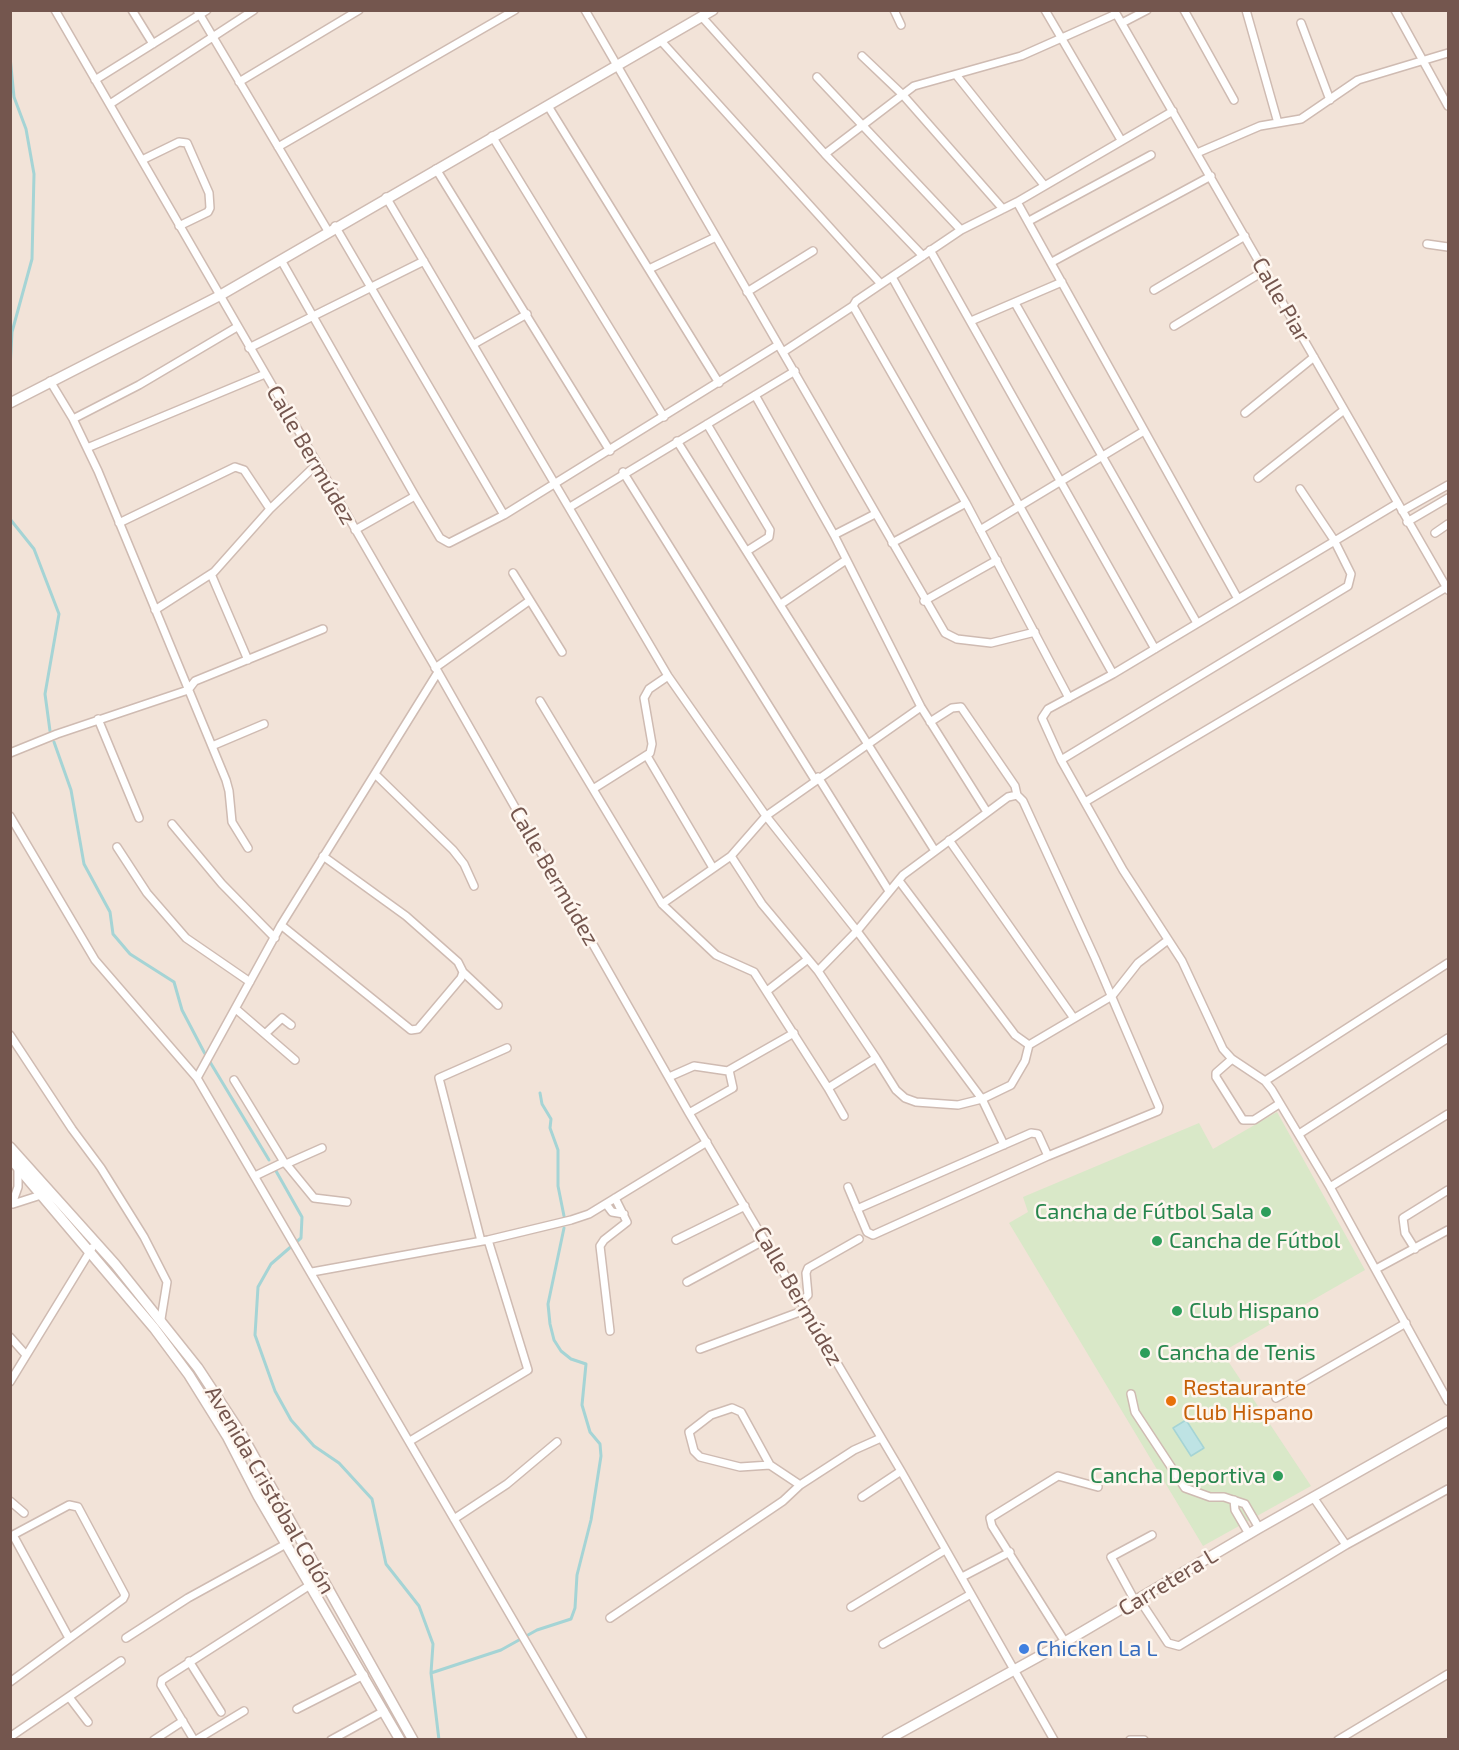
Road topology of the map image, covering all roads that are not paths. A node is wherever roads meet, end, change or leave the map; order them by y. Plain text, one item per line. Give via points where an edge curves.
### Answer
1 (55, 10) edge
2 (132, 10) edge
3 (207, 10) edge
4 (254, 10) edge
5 (359, 10) edge
6 (515, 10) edge
7 (585, 10) edge
8 (713, 10) edge
9 (894, 10) edge
10 (1045, 10) edge
11 (1147, 10) edge
12 (1184, 10) edge
13 (1246, 10) edge
14 (1395, 10) edge
15 (1115, 12) edge
16 (198, 13) edge
17 (702, 17) junction
18 (1122, 23) junction
19 (1301, 23) dead end
20 (901, 25) dead end
21 (212, 38) junction
22 (1062, 39) junction
23 (662, 42) junction
24 (153, 44) junction
25 (1449, 53) edge
26 (862, 56) dead end
27 (1423, 60) junction
28 (618, 66) junction
29 (957, 76) junction
30 (817, 77) dead end
31 (95, 80) junction
32 (239, 82) junction
33 (902, 94) junction
34 (1330, 99) junction
35 (1234, 100) dead end
36 (110, 105) junction
37 (548, 106) junction
38 (1449, 106) edge
39 (1173, 111) junction
40 (1278, 123) junction
41 (861, 125) junction
42 (492, 136) junction
43 (1121, 140) junction
44 (278, 147) junction
45 (1197, 153) junction
46 (825, 154) junction
47 (1151, 155) dead end
48 (142, 160) junction
49 (436, 169) junction
50 (1211, 176) junction
51 (1044, 185) junction
52 (386, 197) junction
53 (1017, 202) junction
54 (1003, 209) junction
55 (1029, 222) junction
56 (179, 226) junction
57 (332, 229) junction
58 (961, 230) junction
59 (1245, 236) junction
60 (716, 237) junction
61 (1427, 244) dead end
62 (1449, 247) edge
63 (930, 250) junction
64 (813, 251) dead end
65 (923, 256) junction
66 (281, 260) junction
67 (424, 261) junction
68 (1052, 262) junction
69 (649, 269) junction
70 (1264, 271) junction
71 (892, 277) junction
72 (1062, 282) junction
73 (881, 284) junction
74 (370, 289) junction
75 (1154, 290) dead end
76 (747, 292) junction
77 (219, 296) junction
78 (1014, 303) junction
79 (853, 306) junction
80 (527, 314) junction
81 (312, 317) junction
82 (971, 321) junction
83 (1174, 326) dead end
84 (237, 327) junction
85 (474, 344) junction
86 (249, 348) junction
87 (780, 348) junction
88 (1314, 357) junction
89 (795, 371) junction
90 (265, 374) junction
91 (50, 381) junction
92 (719, 383) junction
93 (754, 395) junction
94 (10, 403) edge
95 (1344, 410) junction
96 (1245, 413) dead end
97 (664, 417) junction
98 (73, 419) junction
99 (707, 424) junction
100 (1144, 431) junction
101 (677, 441) junction
102 (87, 448) junction
103 (610, 451) junction
104 (1101, 456) junction
105 (317, 464) junction
106 (623, 472) junction
107 (1258, 478) dead end
108 (1061, 481) junction
109 (555, 483) junction
110 (1449, 484) edge
111 (1300, 489) dead end
112 (415, 496) junction
113 (1449, 498) edge
114 (966, 503) junction
115 (1398, 503) junction
116 (1020, 506) junction
117 (570, 507) junction
118 (270, 509) junction
119 (1402, 511) junction
120 (875, 514) junction
121 (504, 515) junction
122 (1407, 522) junction
123 (119, 523) junction
124 (1449, 524) edge
125 (355, 530) junction
126 (980, 530) junction
127 (1435, 533) dead end
128 (834, 535) junction
129 (1334, 540) junction
130 (892, 543) junction
131 (747, 551) junction
132 (846, 560) junction
133 (996, 560) junction
134 (513, 573) dead end
135 (211, 574) junction
136 (1448, 588) edge
137 (1238, 599) junction
138 (529, 601) junction
139 (924, 601) junction
140 (781, 604) junction
141 (155, 610) junction
142 (1197, 623) junction
143 (322, 629) dead end
144 (1035, 632) junction
145 (1155, 649) junction
146 (562, 652) dead end
147 (248, 660) junction
148 (436, 670) junction
149 (1113, 674) junction
150 (668, 676) junction
151 (188, 690) junction
152 (1069, 698) junction
153 (540, 701) dead end
154 (921, 707) junction
155 (98, 719) junction
156 (930, 722) junction
157 (264, 724) dead end
158 (868, 743) junction
159 (212, 746) junction
160 (10, 753) edge
161 (647, 756) junction
162 (1061, 760) junction
163 (376, 775) junction
164 (817, 778) junction
165 (592, 789) junction
166 (1017, 795) junction
167 (1085, 802) junction
168 (987, 812) junction
169 (10, 816) edge
170 (766, 816) junction
171 (139, 818) dead end
172 (172, 824) dead end
173 (949, 840) junction
174 (117, 847) dead end
175 (248, 848) dead end
176 (935, 851) junction
177 (323, 856) junction
178 (731, 856) junction
179 (713, 868) junction
180 (900, 882) junction
181 (474, 886) dead end
182 (889, 891) junction
183 (662, 904) junction
184 (281, 925) junction
185 (857, 931) junction
186 (275, 938) junction
187 (1168, 940) junction
188 (808, 959) junction
189 (1449, 963) edge
190 (818, 971) junction
191 (463, 972) junction
192 (250, 982) junction
193 (767, 991) junction
194 (1112, 996) junction
195 (498, 1005) dead end
196 (236, 1009) junction
197 (1073, 1017) junction
198 (291, 1025) dead end
199 (794, 1033) junction
200 (265, 1034) junction
201 (10, 1035) edge
202 (1449, 1038) edge
203 (1029, 1046) junction
204 (507, 1048) dead end
205 (876, 1058) junction
206 (1232, 1059) junction
207 (295, 1060) dead end
208 (728, 1071) junction
209 (669, 1077) junction
210 (197, 1078) junction
211 (234, 1080) dead end
212 (1265, 1081) junction
213 (828, 1088) junction
214 (982, 1099) junction
215 (1279, 1104) junction
216 (689, 1113) junction
217 (1449, 1114) edge
218 (844, 1116) dead end
219 (1299, 1134) junction
220 (707, 1142) junction
221 (1004, 1145) junction
222 (10, 1147) edge
223 (322, 1148) dead end
224 (1048, 1156) junction
225 (10, 1158) edge
226 (286, 1163) junction
227 (18, 1166) junction
228 (255, 1176) junction
229 (848, 1187) dead end
230 (1330, 1187) junction
231 (1449, 1190) edge
232 (41, 1195) junction
233 (615, 1198) junction
234 (347, 1202) dead end
235 (606, 1204) junction
236 (11, 1205) edge
237 (745, 1206) junction
238 (857, 1209) junction
239 (624, 1214) junction
240 (1449, 1230) edge
241 (859, 1239) dead end
242 (484, 1240) junction
243 (676, 1240) dead end
244 (765, 1240) junction
245 (93, 1246) junction
246 (1414, 1249) junction
247 (1376, 1269) junction
248 (312, 1272) junction
249 (687, 1282) dead end
250 (801, 1302) junction
251 (805, 1310) junction
252 (161, 1319) junction
253 (1406, 1323) junction
254 (610, 1331) dead end
255 (10, 1337) edge
256 (700, 1349) dead end
257 (26, 1355) junction
258 (10, 1382) edge
259 (1131, 1394) dead end
260 (1276, 1398) dead end
261 (1449, 1401) edge
262 (1449, 1421) edge
263 (881, 1438) junction
264 (410, 1441) junction
265 (557, 1442) dead end
266 (770, 1466) junction
267 (900, 1471) junction
268 (800, 1485) junction
269 (1098, 1487) dead end
270 (1449, 1489) edge
271 (862, 1497) dead end
272 (1313, 1497) junction
273 (1234, 1500) junction
274 (10, 1501) edge
275 (24, 1513) dead end
276 (454, 1520) junction
277 (1259, 1528) junction
278 (1249, 1534) junction
279 (1152, 1535) dead end
280 (286, 1544) junction
281 (1346, 1545) junction
282 (945, 1550) junction
283 (1010, 1552) junction
284 (962, 1577) junction
285 (310, 1585) junction
286 (971, 1594) junction
287 (1137, 1600) junction
288 (851, 1607) dead end
289 (610, 1618) dead end
290 (69, 1638) junction
291 (126, 1638) dead end
292 (1065, 1642) junction
293 (883, 1644) dead end
294 (121, 1661) dead end
295 (189, 1661) junction
296 (1015, 1669) junction
297 (1449, 1674) edge
298 (364, 1675) junction
299 (10, 1682) edge
300 (69, 1697) junction
301 (297, 1709) dead end
302 (244, 1711) dead end
303 (384, 1711) junction
304 (221, 1712) dead end
305 (183, 1721) junction
306 (88, 1722) dead end
307 (10, 1737) edge
308 (154, 1740) edge
309 (194, 1740) edge
310 (331, 1740) edge
311 (400, 1740) edge
312 (413, 1740) edge
313 (583, 1740) edge
314 (887, 1740) edge
315 (1054, 1740) edge
316 (1130, 1740) edge
317 (1144, 1740) edge
318 (1338, 1740) edge

1 - 31 street, Calle Bermúdez
2 - 24 street
3 - 16 street
4 - 21 street
5 - 32 street
6 - 44 street
7 - 28 street
8 - 17 street
9 - 20 street
10 - 22 street
11 - 18 street
12 - 35 street
13 - 40 street
14 - 27 street
15 - 18 street, Calle Piar
15 - 22 street
16 - 21 street
16 - 24 street
17 - 23 street
17 - 46 street
18 - 39 street, Calle Piar
19 - 34 street
21 - 32 street
21 - 36 street
22 - 29 street
22 - 43 street
23 - 28 street
23 - 73 street
24 - 31 street
25 - 27 street
26 - 33 street
27 - 34 street via 1358,80
27 - 38 street
28 - 37 street
28 - 60 street
29 - 33 street via 933,79
29 - 51 street
30 - 41 street
31 - 36 street, Calle Bermúdez
32 - 44 street
33 - 41 street
33 - 54 street
34 - 40 street via 1301,119
36 - 48 street, Calle Bermúdez
37 - 42 street
37 - 69 street
39 - 43 street
39 - 45 street, Calle Piar
40 - 45 street via 1248,130
41 - 46 street
41 - 58 street
42 - 49 street
42 - 97 street
43 - 51 street
44 - 57 street
45 - 50 street, Calle Piar
46 - 65 street
47 - 55 street
48 - 56 street, Calle Bermúdez
48 - 56 street via 184,140 187,143 209,193 210,208
49 - 52 street
49 - 80 street
50 - 59 street, Calle Piar
50 - 68 street
51 - 53 street
52 - 57 street
52 - 67 street
53 - 54 street
53 - 55 street
54 - 58 street
55 - 68 street
56 - 77 street, Calle Bermúdez
57 - 66 street
57 - 74 street
58 - 63 street
59 - 70 street, Calle Piar
59 - 75 street
60 - 69 street
60 - 76 street
61 - 62 street
63 - 65 street
63 - 82 street
64 - 76 street
65 - 71 street
66 - 77 street
66 - 81 street
67 - 74 street
67 - 85 street
68 - 72 street
69 - 92 street
70 - 83 street
70 - 88 street, Calle Piar
71 - 73 street
71 - 116 street
72 - 78 street
72 - 100 street
73 - 79 street
74 - 81 street
74 - 121 street
76 - 87 street
77 - 84 street, Calle Bermúdez
77 - 91 street
78 - 82 street
78 - 104 street
79 - 87 street
79 - 114 street
80 - 85 street
80 - 103 street
81 - 86 street
81 - 112 street
82 - 108 street
84 - 86 street, Calle Bermúdez
84 - 98 street
85 - 109 street
86 - 90 street, Calle Bermúdez
87 - 89 street
87 - 92 street
88 - 95 street, Calle Piar
88 - 96 street
89 - 93 street
89 - 120 street
90 - 102 street
90 - 105 street, Calle Bermúdez
91 - 94 street
91 - 98 street
92 - 97 street
93 - 99 street
93 - 128 street
95 - 107 street
95 - 115 street, Calle Piar
97 - 103 street
98 - 102 street
99 - 101 street
99 - 131 street via 770,530 769,537
100 - 104 street
100 - 137 street
101 - 106 street
101 - 131 street
102 - 123 street
103 - 109 street
104 - 108 street
104 - 142 street
105 - 118 street
105 - 125 street, Calle Bermúdez
106 - 117 street
106 - 164 street
108 - 116 street
108 - 145 street
109 - 117 street
109 - 121 street
110 - 119 street
111 - 129 street
112 - 121 street via 440,538 449,543
112 - 125 street
113 - 122 street
114 - 126 street
114 - 130 street
115 - 119 street, Calle Piar
115 - 129 street
116 - 126 street
116 - 149 street
117 - 150 street
118 - 123 street via 244,470 235,467
118 - 135 street
119 - 122 street, Calle Piar
120 - 128 street
120 - 130 street
122 - 136 street, Calle Piar
123 - 141 street
124 - 127 street
125 - 148 street, Calle Bermúdez
126 - 133 street
128 - 132 street
129 - 137 street
129 - 162 street via 1351,574 1346,588
130 - 139 street
131 - 140 street
132 - 140 street
132 - 154 street
133 - 139 street
133 - 144 street
134 - 138 street
135 - 141 street
135 - 147 street
136 - 167 street
137 - 142 street
138 - 146 street
138 - 148 street
139 - 144 street via 945,633 957,639 991,642
140 - 158 street
141 - 151 street
142 - 145 street
143 - 147 street
144 - 152 street
145 - 149 street
147 - 151 street via 195,681
148 - 163 street
148 - 209 street, Calle Bermúdez
149 - 152 street
150 - 161 street via 649,689 644,698 652,744
150 - 170 street
151 - 155 street
151 - 159 street
152 - 162 street via 1042,718
153 - 165 street
154 - 156 street
154 - 158 street
155 - 160 street
155 - 171 street
156 - 166 street via 952,708 961,707 1015,786
156 - 168 street
157 - 159 street
158 - 164 street
158 - 176 street
159 - 175 street via 230,791 232,822
161 - 165 street
161 - 179 street
162 - 167 street
163 - 177 street
163 - 181 street via 453,850
164 - 170 street
164 - 182 street
165 - 183 street
166 - 168 street
166 - 194 street
167 - 187 street
168 - 173 street
169 - 210 street via 95,960
170 - 178 street
170 - 185 street
172 - 186 street via 222,884
173 - 176 street
173 - 197 street
174 - 192 street via 147,893 186,938
176 - 180 street via 903,875
177 - 184 street
177 - 191 street via 406,916 458,962
178 - 179 street
178 - 188 street via 762,904
179 - 183 street
180 - 182 street
180 - 203 street via 1015,1035
182 - 185 street
183 - 193 street via 716,956 754,972
184 - 186 street
184 - 191 street via 411,1030 418,1029
185 - 190 street
185 - 214 street
186 - 192 street
187 - 194 street via 1138,963
187 - 206 street via 1223,1049
188 - 190 street
188 - 193 street
189 - 212 street
190 - 205 street
191 - 195 street
192 - 196 street
193 - 199 street
194 - 197 street
194 - 224 street via 1159,1109
196 - 200 street
196 - 210 street
197 - 203 street
198 - 200 street via 282,1018
199 - 208 street
199 - 213 street
200 - 207 street
201 - 252 street via 144,1237 167,1282
202 - 219 street
203 - 214 street via 1011,1085
204 - 242 street via 439,1078
205 - 213 street
205 - 214 street via 905,1098 958,1106
206 - 212 street
206 - 215 street via 1216,1077 1243,1120 1254,1120
208 - 209 street via 694,1066
208 - 216 street via 732,1090
209 - 216 street, Calle Bermúdez
210 - 228 street
211 - 226 street
212 - 215 street
213 - 218 street
214 - 221 street
215 - 219 street
216 - 220 street, Calle Bermúdez
217 - 230 street
219 - 230 street
220 - 233 street
220 - 237 street, Calle Bermúdez
221 - 224 street via 1035,1132
221 - 238 street
222 - 245 street, Avenida Cristóbal Colón
223 - 226 street
224 - 238 street via 873,1235 867,1232
225 - 227 street, Avenida Cristóbal Colón
226 - 228 street
226 - 234 street via 314,1198
227 - 232 street, Avenida Cristóbal Colón
227 - 236 street via 18,1186
228 - 248 street
229 - 238 street
230 - 247 street
231 - 246 street via 1403,1218 1405,1233
232 - 236 street
232 - 245 street, Avenida Cristóbal Colón
233 - 235 street
233 - 239 street
235 - 239 street via 612,1212
235 - 242 street via 571,1220
237 - 243 street
237 - 244 street, Calle Bermúdez
239 - 254 street via 626,1225 600,1246
240 - 246 street
241 - 250 street via 808,1268 808,1295
242 - 248 street
242 - 264 street via 528,1370
244 - 249 street
244 - 250 street, Calle Bermúdez
245 - 252 street, Avenida Cristóbal Colón
245 - 257 street
245 - 280 street, Avenida Cristóbal Colón via 189,1375
246 - 247 street
247 - 253 street
248 - 264 street
250 - 251 street, Calle Bermúdez
251 - 256 street
251 - 263 street, Calle Bermúdez
252 - 312 street, Avenida Cristóbal Colón via 242,1435
253 - 260 street
253 - 261 street
255 - 257 street
257 - 258 street
259 - 273 street via 1135,1412 1185,1488
262 - 272 street, Carretera L
263 - 267 street, Calle Bermúdez
263 - 268 street via 854,1450
264 - 276 street
265 - 276 street via 507,1484
266 - 266 street via 744,1416 736,1409 711,1415 689,1432 694,1451 700,1457 740,1467
266 - 268 street
267 - 271 street
267 - 282 street, Calle Bermúdez
268 - 289 street via 783,1501
269 - 283 street via 1058,1476 994,1513 990,1518 992,1526
270 - 281 street
272 - 277 street, Carretera L
272 - 281 street
273 - 277 street via 1245,1504
273 - 278 street via 1235,1510
274 - 275 street
276 - 313 street
277 - 278 street, Carretera L
278 - 287 street, Carretera L
279 - 287 street via 1111,1557
280 - 285 street, Avenida Cristóbal Colón
280 - 291 street via 188,1598
281 - 287 street via 1179,1646 1168,1643
282 - 284 street, Calle Bermúdez
282 - 288 street
283 - 284 street
283 - 292 street
284 - 286 street, Calle Bermúdez
285 - 295 street
285 - 298 street, Avenida Cristóbal Colón
286 - 293 street
286 - 296 street, Calle Bermúdez
287 - 292 street, Carretera L
290 - 290 street via 13,1535 69,1505 78,1507 125,1595
290 - 299 street
292 - 296 street, Carretera L
294 - 300 street
295 - 304 street
295 - 305 street via 166,1676 161,1685
296 - 314 street, Carretera L
296 - 315 street, Calle Bermúdez
297 - 318 street
298 - 301 street
298 - 303 street, Avenida Cristóbal Colón
300 - 306 street
300 - 307 street
302 - 309 street
303 - 310 street
303 - 311 street, Avenida Cristóbal Colón
305 - 308 street
305 - 309 street
316 - 317 street

